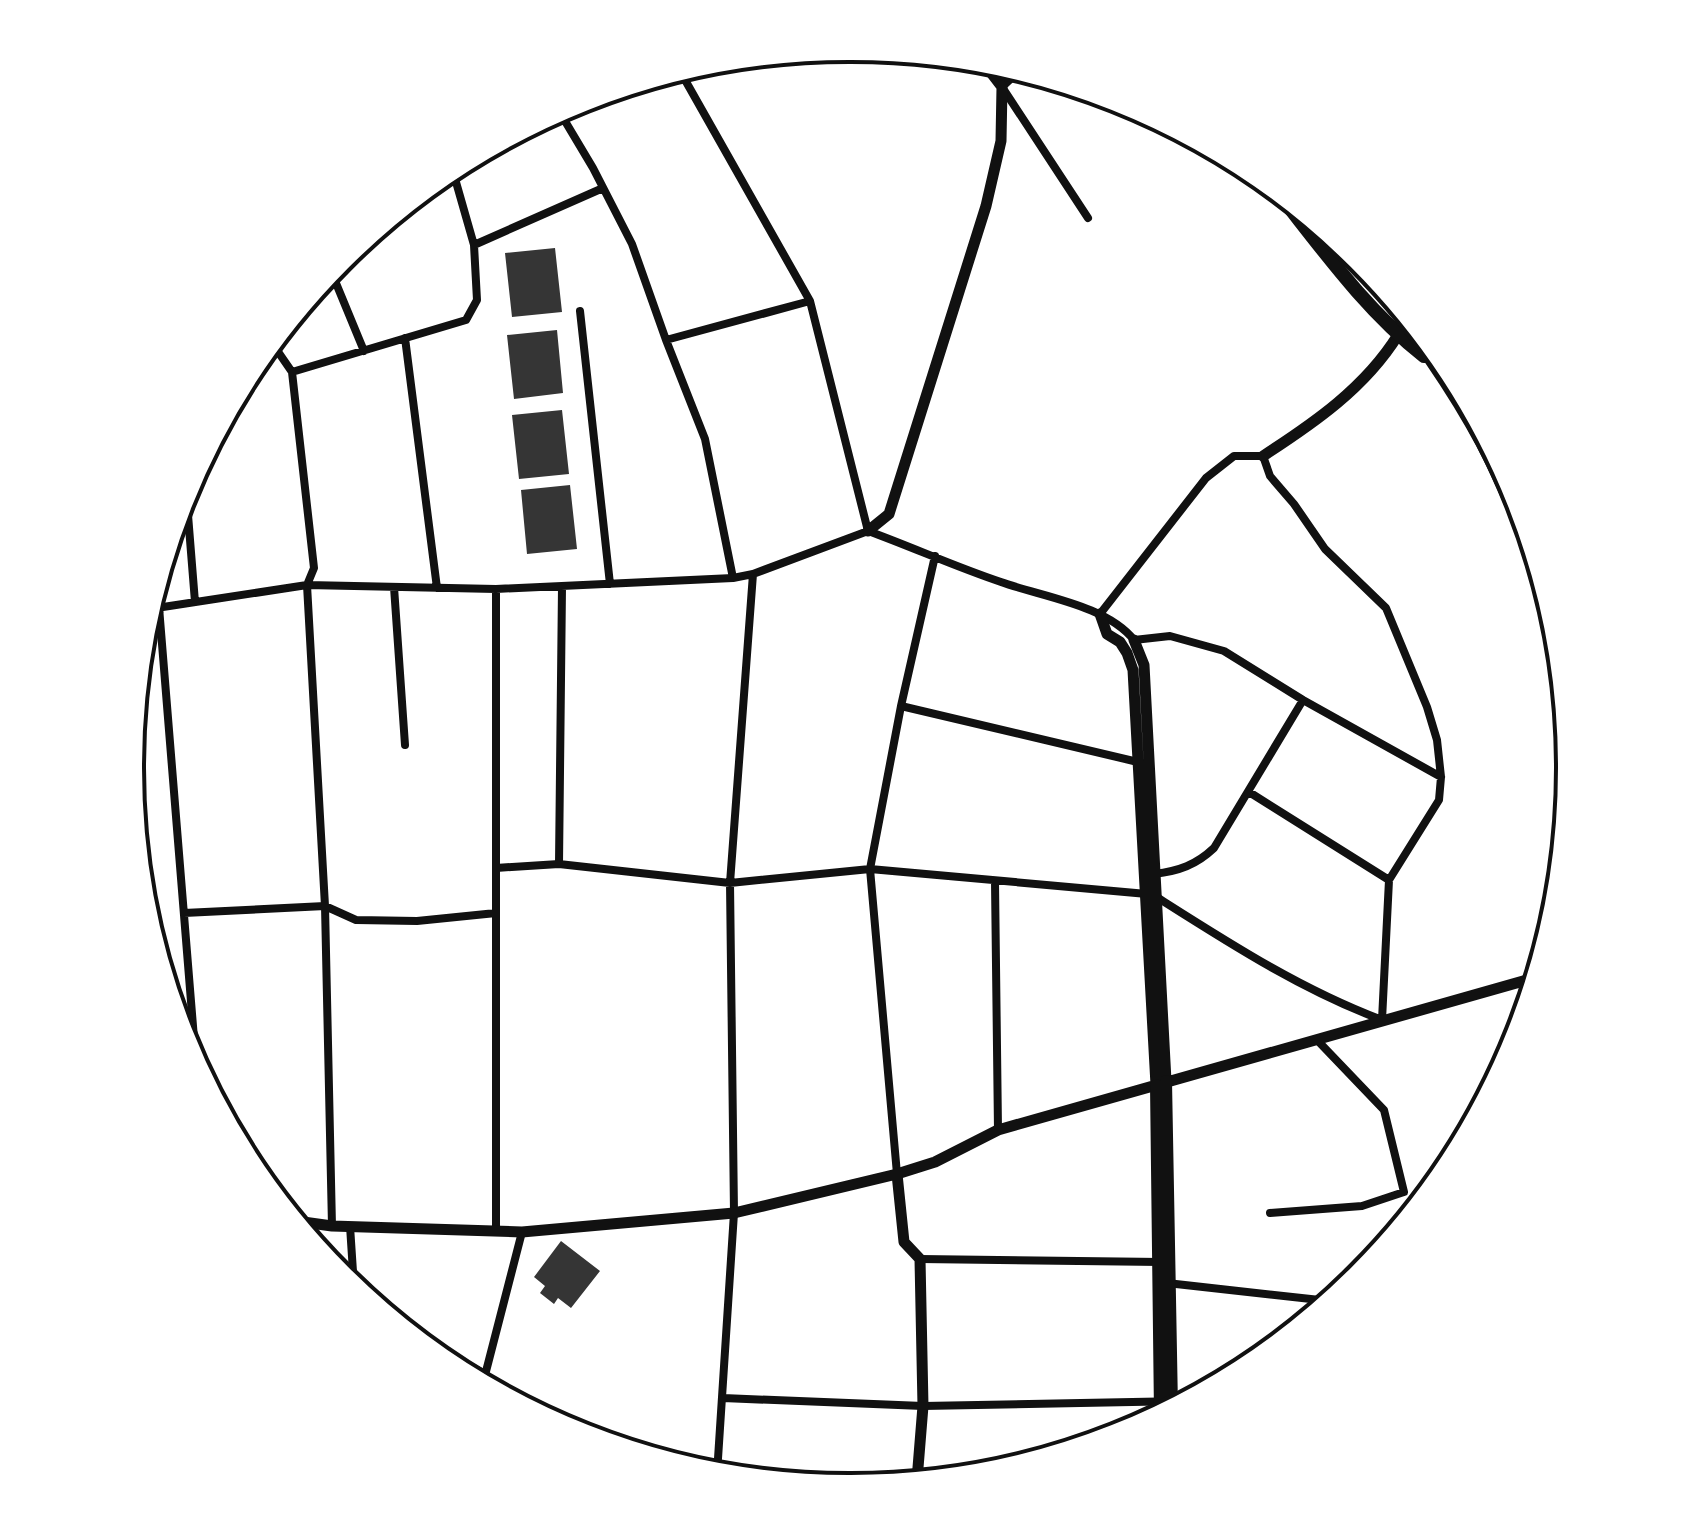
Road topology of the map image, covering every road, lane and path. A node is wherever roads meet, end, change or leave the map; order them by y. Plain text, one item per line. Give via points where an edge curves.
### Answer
1 (995, 77) edge
2 (1009, 81) edge
3 (686, 82) edge
4 (1002, 87) junction
5 (566, 123) edge
6 (456, 182) edge
7 (603, 188) junction
8 (1088, 218) dead end
9 (1308, 231) edge
10 (474, 245) junction
11 (337, 284) edge
12 (810, 301) junction
13 (580, 311) dead end
14 (1398, 335) junction
15 (405, 338) junction
16 (666, 340) junction
17 (364, 351) junction
18 (279, 353) edge
19 (1423, 356) edge
20 (292, 372) junction
21 (1263, 456) junction
22 (189, 523) edge
23 (868, 531) junction
24 (935, 556) junction
25 (753, 574) junction
26 (733, 578) junction
27 (610, 584) junction
28 (307, 585) junction
29 (394, 587) junction
30 (562, 587) junction
31 (437, 588) junction
32 (496, 589) junction
33 (195, 602) junction
34 (164, 607) edge
35 (1100, 614) junction
36 (157, 637) edge
37 (1134, 640) junction
38 (1303, 700) junction
39 (901, 706) junction
40 (405, 745) dead end
41 (1144, 764) junction
42 (1441, 777) junction
43 (1249, 792) junction
44 (559, 864) junction
45 (496, 868) junction
46 (870, 869) junction
47 (1154, 874) junction
48 (1389, 880) junction
49 (995, 882) junction
50 (730, 883) junction
51 (1151, 895) junction
52 (325, 906) junction
53 (184, 913) junction
54 (496, 913) junction
55 (1522, 981) edge
56 (1382, 1020) junction
57 (193, 1023) edge
58 (1317, 1040) junction
59 (1161, 1083) junction
60 (998, 1130) junction
61 (897, 1174) junction
62 (734, 1213) junction
63 (1270, 1213) dead end
64 (312, 1223) edge
65 (332, 1226) junction
66 (350, 1226) junction
67 (496, 1232) junction
68 (522, 1232) junction
69 (920, 1259) junction
70 (1164, 1262) junction
71 (353, 1268) edge
72 (1164, 1282) junction
73 (1313, 1299) edge
74 (486, 1371) edge
75 (1170, 1396) edge
76 (723, 1398) junction
77 (1153, 1404) edge
78 (923, 1406) junction
79 (718, 1460) edge
80 (918, 1469) edge

1 - 4 street
2 - 4 street
3 - 12 street
4 - 8 street
4 - 23 street via 1001,141 986,206 889,514
5 - 7 street
6 - 10 street
7 - 10 street
7 - 16 street via 632,244
9 - 14 highway via 1360,298
10 - 15 street via 477,300 466,320
11 - 17 street
12 - 16 street
12 - 23 street
13 - 27 street
14 - 19 highway
14 - 21 street via 1382,361 1319,420
15 - 17 street
15 - 31 street
16 - 26 street via 705,439
17 - 20 street
18 - 20 street
20 - 28 street via 314,568
21 - 35 street via 1234,456 1206,478
21 - 42 street via 1270,476 1325,549 1386,608 1427,707
22 - 33 street
23 - 24 street
23 - 25 street
24 - 35 street
24 - 39 street
25 - 26 street
25 - 50 street
26 - 27 street
27 - 30 street
28 - 29 street
28 - 33 street
28 - 52 street
29 - 31 street
29 - 40 street
30 - 32 street
30 - 44 street
31 - 32 street
32 - 45 street
33 - 34 street
35 - 37 street via 1125,628
35 - 41 street via 1107,634 1120,642 1133,670
36 - 53 street
37 - 38 street via 1170,636 1224,651
37 - 41 street via 1144,665
38 - 42 street
38 - 43 street
39 - 41 street
39 - 46 street
41 - 47 street
41 - 51 street
42 - 48 street via 1439,800
43 - 47 street via 1201,860
43 - 48 street
44 - 45 street
44 - 50 street
45 - 54 street
46 - 49 street
46 - 50 street
46 - 61 street
47 - 51 street
48 - 56 street
49 - 51 street
49 - 60 street
50 - 62 street
51 - 56 street via 1265,966
51 - 59 street
52 - 53 street
52 - 54 street via 356,920 417,921
52 - 65 street
53 - 57 street
54 - 67 street
55 - 56 street
56 - 58 street
58 - 59 street
58 - 63 street via 1384,1110 1404,1192 1362,1206
59 - 60 street
59 - 70 main road
60 - 61 street via 935,1162
61 - 62 street
61 - 69 street via 904,1242
62 - 68 street
62 - 76 street
64 - 65 street
65 - 66 street
66 - 67 street
66 - 71 street
67 - 68 street
68 - 74 street
69 - 70 street
69 - 78 street
70 - 72 main road
72 - 73 street
72 - 75 main road
76 - 78 street
76 - 79 street
77 - 78 street
78 - 80 street

